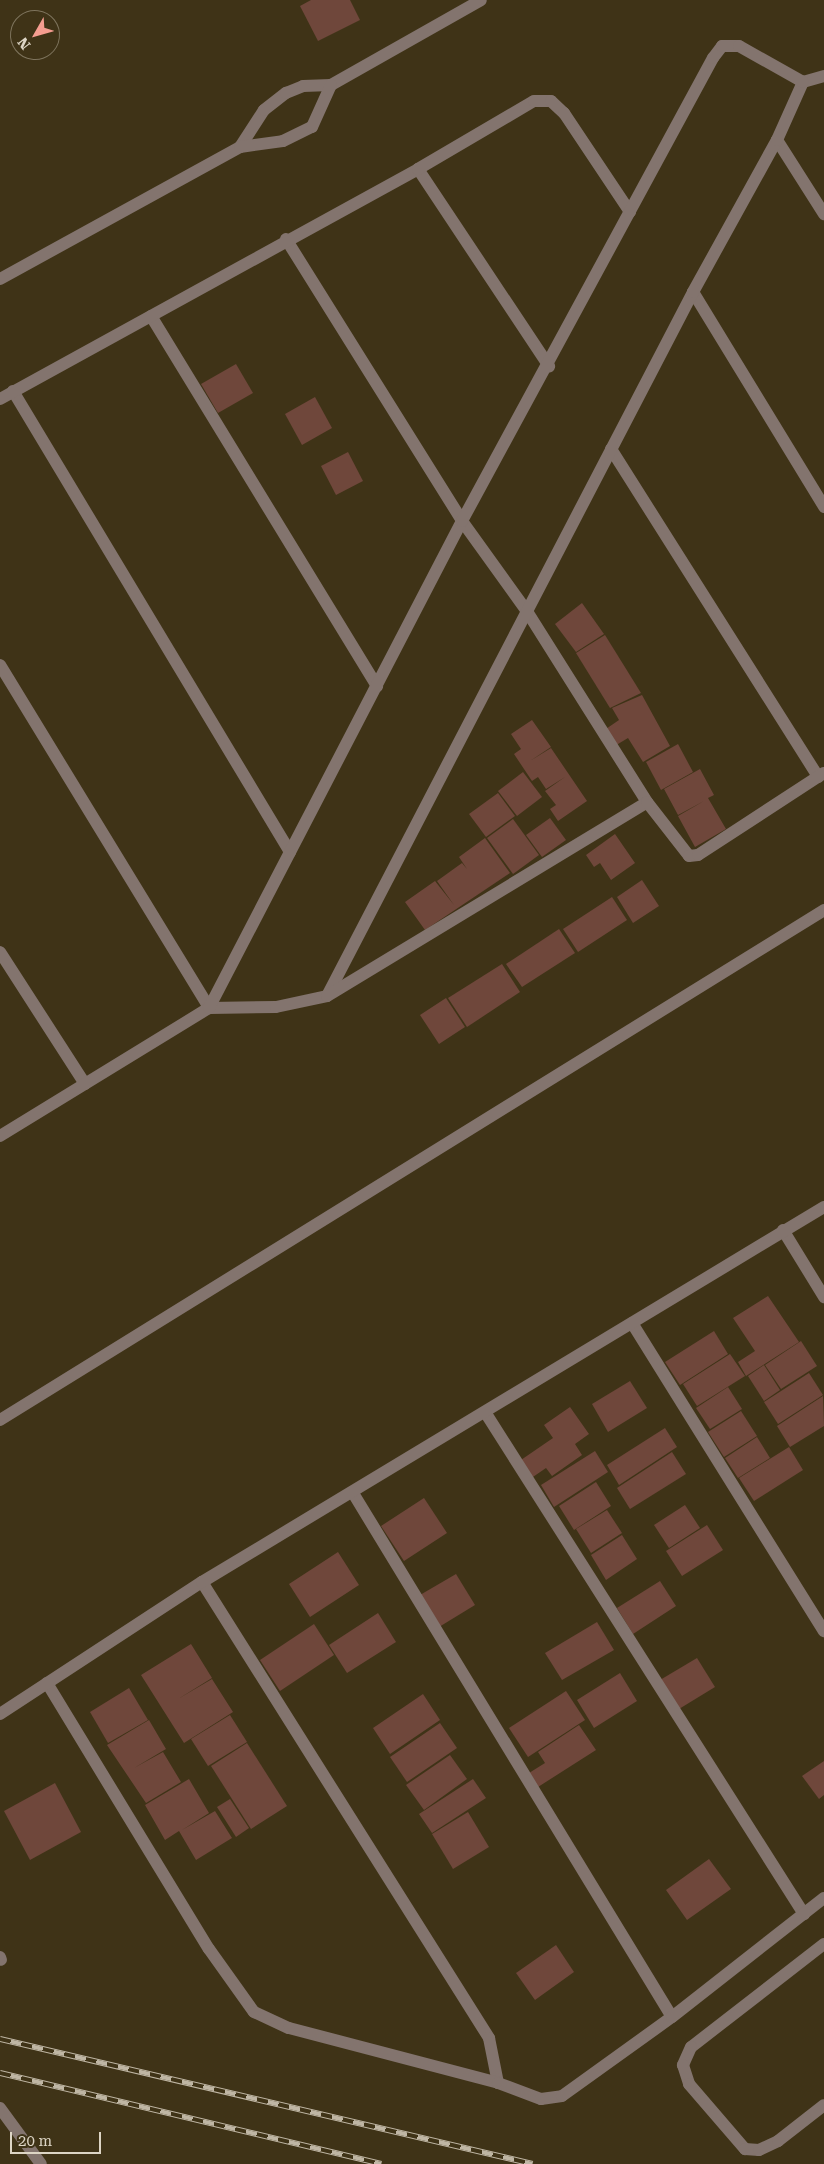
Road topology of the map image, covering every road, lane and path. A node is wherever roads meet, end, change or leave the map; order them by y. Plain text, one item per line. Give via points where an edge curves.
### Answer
1 (481, 0) edge
2 (824, 76) edge
3 (803, 82) junction
4 (331, 85) junction
5 (777, 140) junction
6 (240, 147) junction
7 (418, 169) junction
8 (630, 212) junction
9 (824, 214) edge
10 (286, 239) junction
11 (0, 279) edge
12 (693, 292) junction
13 (152, 316) junction
14 (549, 366) junction
15 (13, 392) junction
16 (0, 399) edge
17 (611, 449) junction
18 (824, 507) edge
19 (462, 521) junction
20 (528, 613) junction
21 (0, 665) edge
22 (377, 686) junction
23 (821, 775) edge
24 (647, 802) junction
25 (290, 852) junction
26 (824, 910) edge
27 (0, 952) edge
28 (327, 996) junction
29 (210, 1008) junction
30 (85, 1084) junction
31 (0, 1136) edge
32 (824, 1206) edge
33 (783, 1230) junction
34 (824, 1297) edge
35 (632, 1323) junction
36 (485, 1412) junction
37 (0, 1420) edge
38 (353, 1492) junction
39 (202, 1582) junction
40 (824, 1631) edge
41 (47, 1682) junction
42 (0, 1714) edge
43 (824, 1898) edge
44 (804, 1914) junction
45 (824, 1944) edge
46 (672, 2017) junction
47 (498, 2083) junction
48 (824, 2105) edge
49 (0, 2108) edge
50 (41, 2164) edge

1 - 4 street
2 - 3 street
3 - 5 street
3 - 8 street via 739,46 722,46
4 - 6 street via 304,86 286,93 264,110
4 - 6 street via 312,127 283,141
5 - 9 street
5 - 12 street
6 - 11 street
7 - 8 street via 534,101 551,101 564,113
7 - 10 street
7 - 14 street
8 - 14 street
10 - 13 street
10 - 19 street
12 - 17 street
12 - 18 street
13 - 15 street
13 - 22 street
14 - 19 street
15 - 16 street
15 - 25 street
17 - 20 street
17 - 23 street
19 - 20 street
19 - 22 street
20 - 24 street
20 - 28 street
21 - 29 street
22 - 25 street
23 - 24 street via 698,855 689,856
24 - 28 street
25 - 29 street
26 - 37 street
27 - 30 street
28 - 29 street via 276,1007
29 - 30 street
30 - 31 street
32 - 33 street
33 - 34 street
33 - 35 street
35 - 36 street
35 - 40 street
36 - 38 street
36 - 44 street
38 - 39 street
38 - 46 street
39 - 41 street
39 - 47 street via 489,2038
41 - 42 street
41 - 47 street via 209,1949 254,2012 290,2028
43 - 44 street
44 - 46 street
45 - 48 street via 691,2047 683,2065 689,2084 745,2149 759,2150 778,2141
46 - 47 street via 562,2096 540,2100
49 - 50 street

